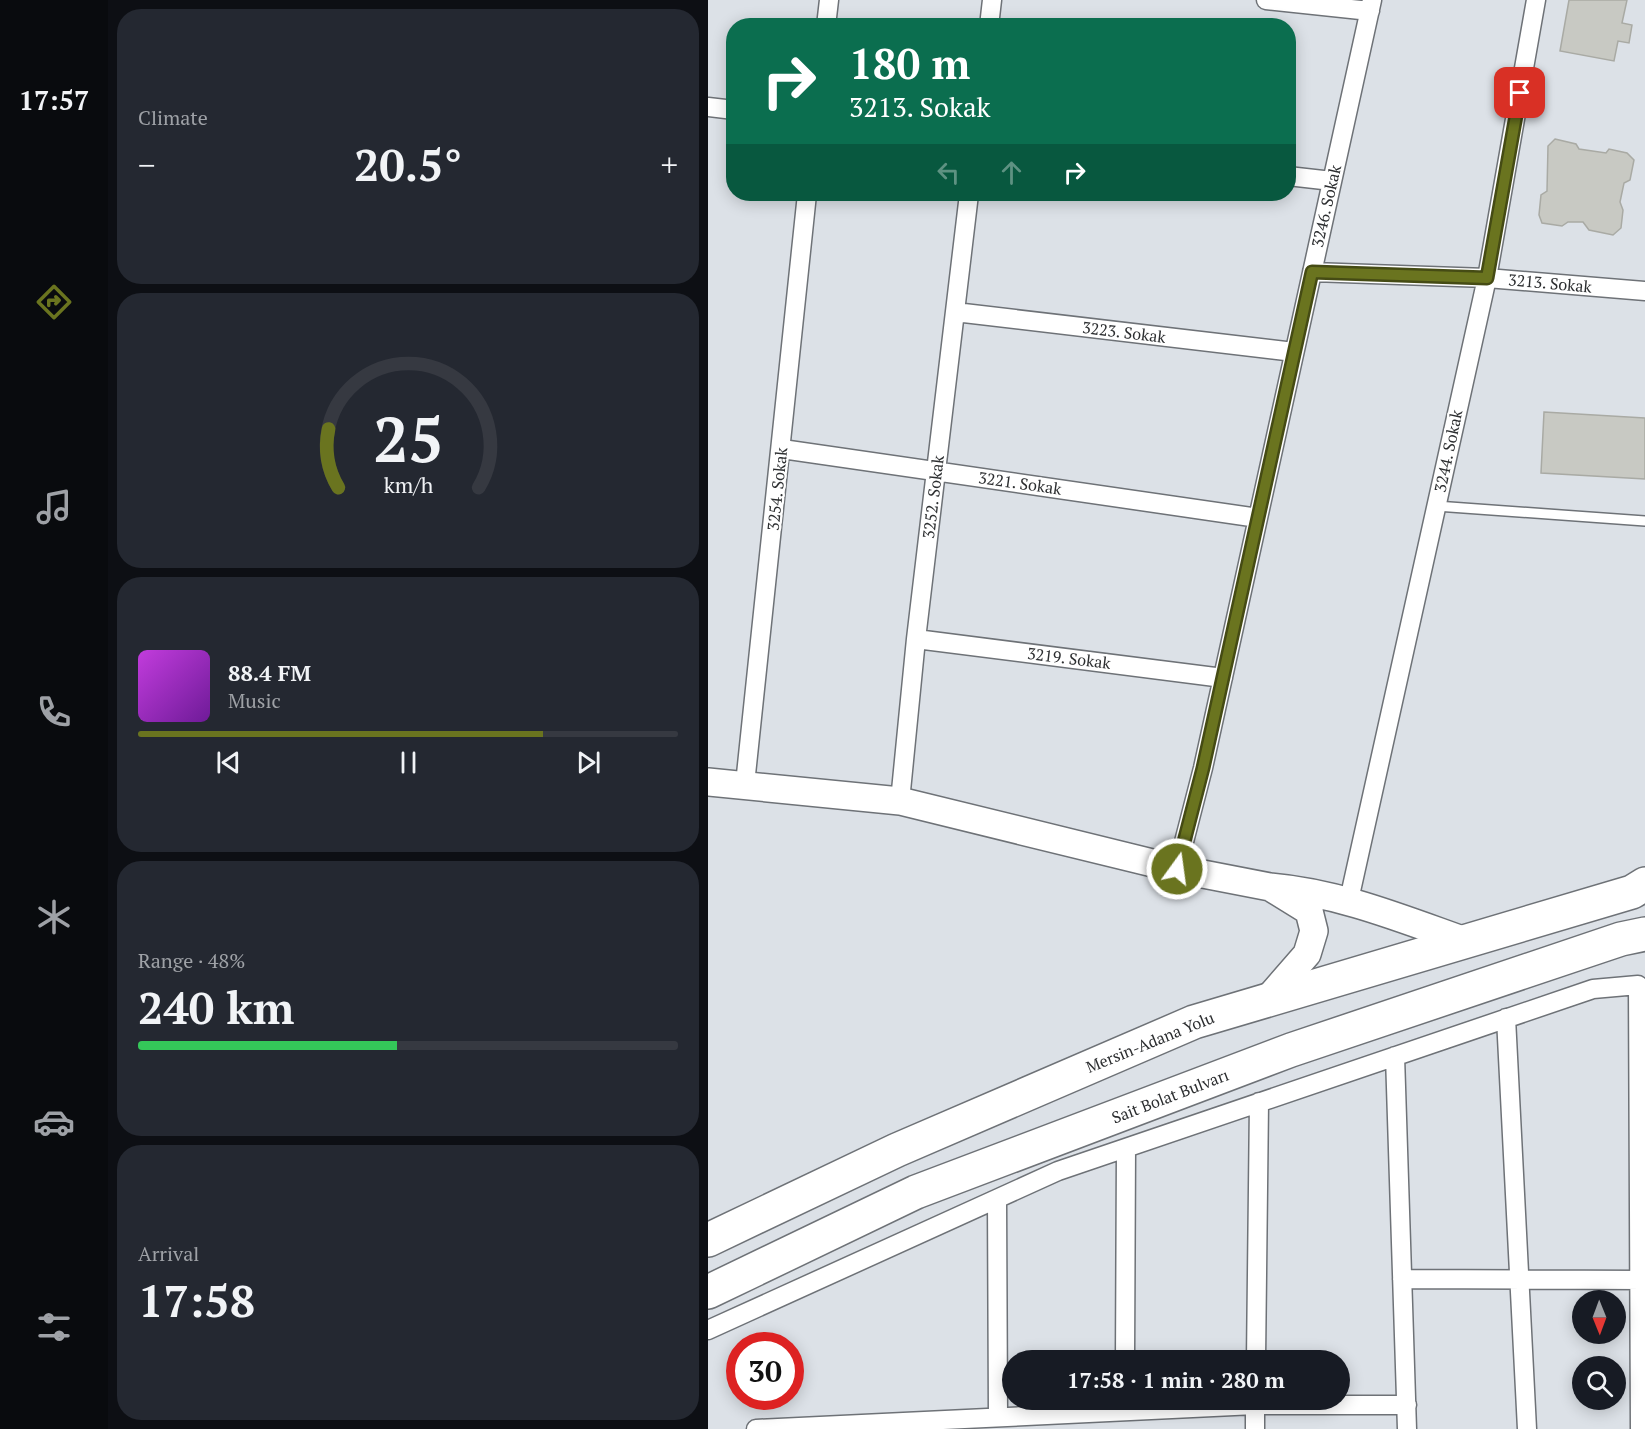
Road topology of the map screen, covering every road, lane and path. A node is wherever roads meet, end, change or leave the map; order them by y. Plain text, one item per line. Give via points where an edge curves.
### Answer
1 (829, 0) edge
2 (992, 0) edge
3 (1266, 0) edge
4 (1536, 0) edge
5 (1371, 6) edge
6 (827, 18) edge
7 (990, 18) edge
8 (708, 107) edge
9 (726, 109) edge
10 (1296, 177) edge
11 (1332, 181) junction
12 (806, 201) edge
13 (968, 201) edge
14 (1312, 272) junction
15 (1487, 278) junction
16 (1645, 291) edge
17 (955, 312) junction
18 (1294, 352) junction
19 (782, 448) junction
20 (936, 471) junction
21 (1436, 506) junction
22 (1258, 518) junction
23 (1645, 521) edge
24 (916, 639) junction
25 (1223, 678) junction
26 (708, 782) edge
27 (745, 784) junction
28 (900, 801) junction
29 (1177, 869) junction
30 (1645, 884) edge
31 (1270, 887) junction
32 (1349, 900) junction
33 (1645, 934) edge
34 (1465, 941) junction
35 (1267, 1000) junction
36 (1506, 1018) junction
37 (1395, 1056) junction
38 (1259, 1102) junction
39 (1126, 1148) junction
40 (997, 1199) junction
41 (708, 1240) edge
42 (1402, 1279) junction
43 (1519, 1280) junction
44 (1642, 1280) edge
45 (708, 1292) edge
46 (708, 1330) edge
47 (1125, 1350) edge
48 (1256, 1350) edge
49 (1350, 1404) edge
50 (1407, 1405) junction
51 (1076, 1410) edge
52 (1255, 1410) edge
53 (998, 1418) junction
54 (756, 1429) edge
55 (1255, 1429) edge
56 (1407, 1429) edge
57 (1527, 1429) edge
58 (1640, 1429) edge

1 - 6 street
2 - 7 street
3 - 5 street
4 - 15 street, 3244. Sokak
5 - 11 street, 3246. Sokak
8 - 9 street
10 - 11 street
11 - 14 street, 3246. Sokak
12 - 19 street, 3254. Sokak
13 - 17 street, 3252. Sokak
14 - 15 street, 3213. Sokak
14 - 18 street, 3246. Sokak
15 - 16 street, 3213. Sokak
15 - 21 street, 3244. Sokak
17 - 18 street, 3223. Sokak
17 - 20 street, 3252. Sokak
18 - 22 street, 3246. Sokak
19 - 20 street, 3221. Sokak
19 - 27 street, 3254. Sokak
20 - 22 street, 3221. Sokak
20 - 24 street, 3252. Sokak
21 - 23 lane
21 - 32 street, 3244. Sokak
22 - 25 street, 3246. Sokak
24 - 25 street, 3219. Sokak
24 - 28 street, 3252. Sokak
25 - 29 street, 3246. Sokak
26 - 27 street
27 - 28 street
28 - 29 street
29 - 31 street
30 - 34 highway, Mersin-Adana Yolu via 1632,892
31 - 32 street
31 - 35 street via 1308,911 1314,931 1307,954
32 - 34 street
33 - 45 highway, Sait Bolat Bulvarı via 1291,1050 916,1192
34 - 35 highway, Mersin-Adana Yolu
35 - 41 highway, Mersin-Adana Yolu via 1194,1022 897,1150
36 - 37 street
36 - 43 street
36 - 44 street via 1593,989 1638,985
37 - 38 street
37 - 42 street
38 - 39 street
38 - 48 street
39 - 40 street via 1058,1171
39 - 47 street
40 - 46 street
40 - 53 street
42 - 43 street
42 - 50 street
43 - 44 street
43 - 57 street
44 - 58 street
49 - 50 street
50 - 56 street
51 - 53 street
52 - 55 street
53 - 54 street

